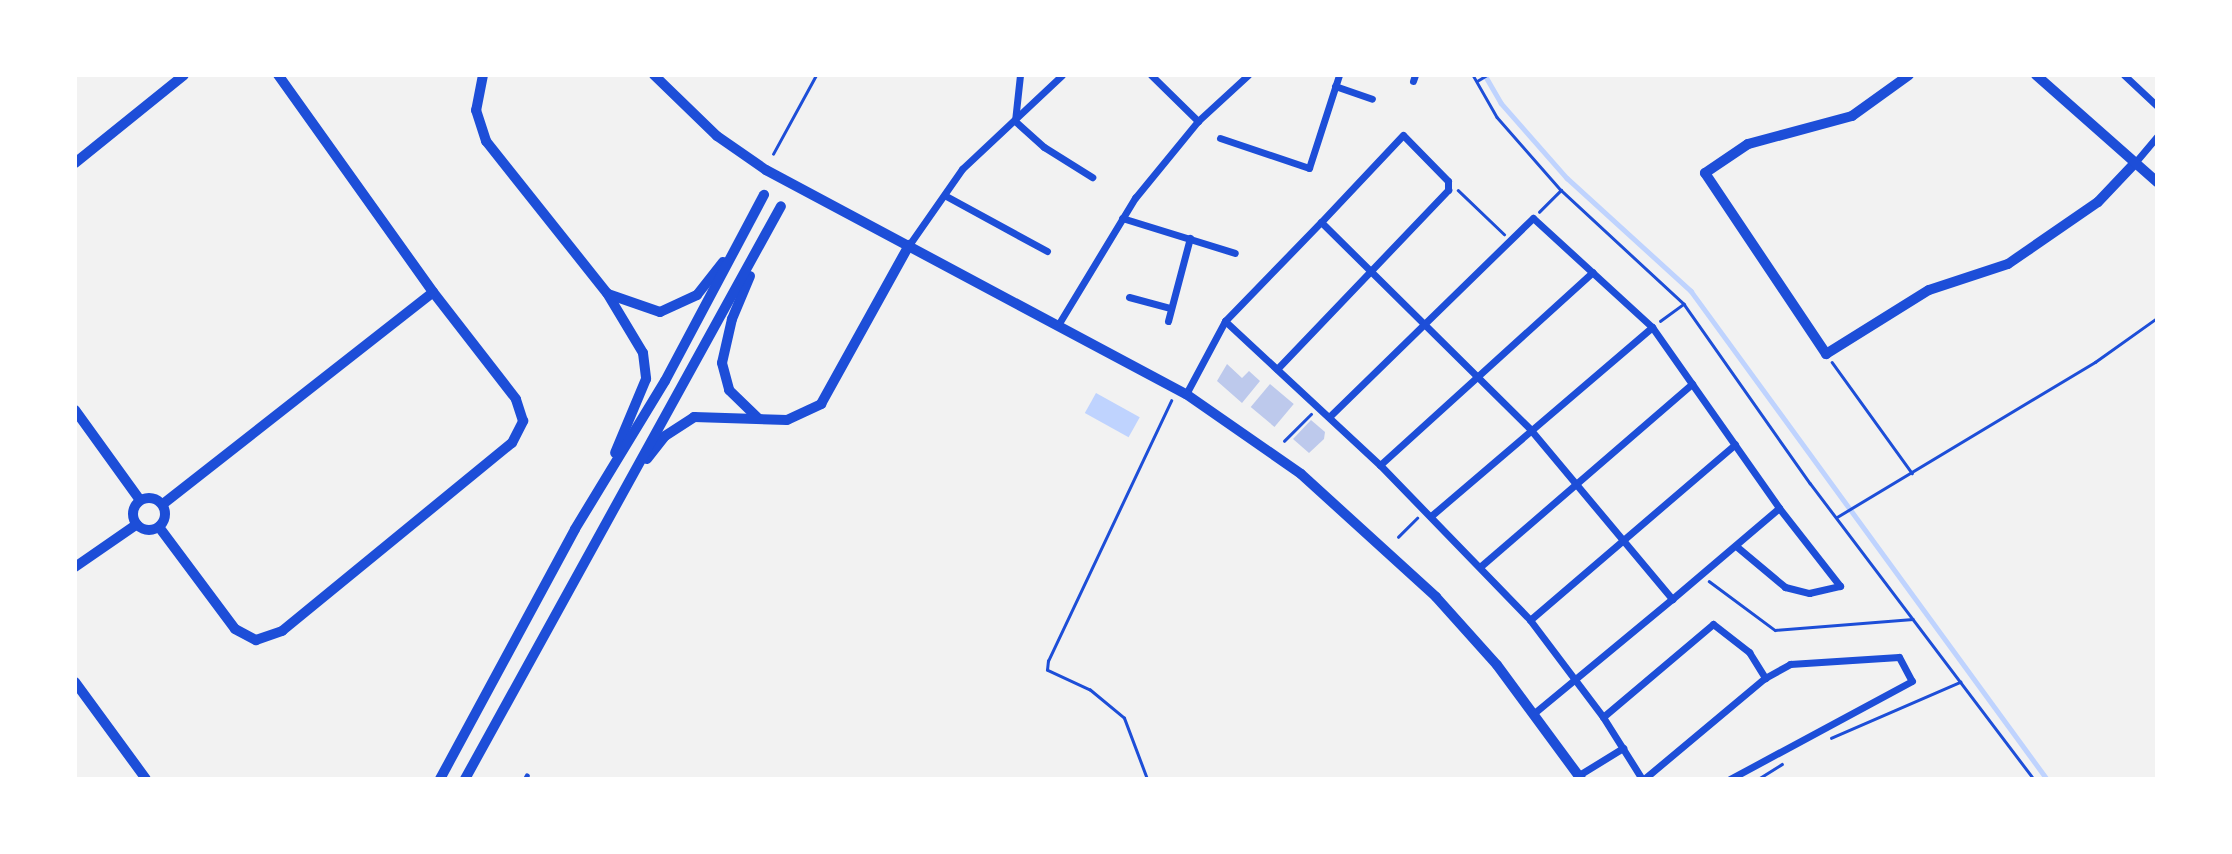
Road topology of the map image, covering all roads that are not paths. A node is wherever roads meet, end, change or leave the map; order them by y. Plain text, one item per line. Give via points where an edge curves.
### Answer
1 (184, 75) edge
2 (278, 75) edge
3 (484, 75) edge
4 (654, 75) edge
5 (1020, 75) edge
6 (1062, 75) edge
7 (1151, 75) edge
8 (1248, 75) edge
9 (1339, 75) edge
10 (1909, 75) edge
11 (2036, 75) edge
12 (2124, 75) edge
13 (1335, 86) junction
14 (1372, 99) dead end
15 (2157, 106) edge
16 (1015, 121) junction
17 (1198, 121) junction
18 (2157, 136) edge
19 (1220, 138) dead end
20 (75, 163) edge
21 (2133, 164) junction
22 (1092, 177) dead end
23 (2157, 182) edge
24 (764, 195) dead end
25 (946, 196) junction
26 (781, 206) dead end
27 (1122, 218) junction
28 (1321, 222) junction
29 (768, 231) junction
30 (1190, 238) junction
31 (909, 245) junction
32 (736, 247) junction
33 (1047, 251) dead end
34 (1235, 253) dead end
35 (1371, 271) junction
36 (1593, 272) junction
37 (433, 292) junction
38 (607, 293) junction
39 (1129, 298) dead end
40 (1170, 309) junction
41 (1168, 321) dead end
42 (1226, 321) junction
43 (1424, 323) junction
44 (1058, 325) junction
45 (1652, 327) junction
46 (1277, 369) junction
47 (1478, 376) junction
48 (1692, 384) junction
49 (1186, 394) junction
50 (75, 410) edge
51 (1329, 417) junction
52 (758, 418) junction
53 (1530, 429) junction
54 (1735, 444) junction
55 (1380, 465) junction
56 (629, 481) junction
57 (601, 485) junction
58 (1578, 486) junction
59 (140, 500) junction
60 (163, 504) junction
61 (1779, 509) junction
62 (1428, 513) junction
63 (136, 524) junction
64 (159, 527) junction
65 (1626, 541) junction
66 (1736, 546) junction
67 (1481, 566) junction
68 (75, 567) edge
69 (1672, 598) junction
70 (1530, 620) junction
71 (1765, 678) junction
72 (1577, 680) junction
73 (75, 682) edge
74 (1534, 713) junction
75 (1603, 717) junction
76 (1623, 748) junction
77 (1580, 777) edge
78 (146, 779) edge
79 (440, 779) edge
80 (465, 779) edge
81 (1643, 779) edge
82 (1730, 779) edge

1 - 20 street
2 - 37 street
3 - 38 street via 476,110 486,141
4 - 31 street via 717,136 766,170
5 - 16 street
6 - 16 street
7 - 17 street
8 - 17 street
9 - 13 street
10 - 21 street via 1852,116 1748,144 1705,173 1826,354 1929,290 2008,264 2098,202
11 - 21 street
12 - 15 street
13 - 14 street
13 - 19 street via 1308,168
16 - 22 street via 1044,147
16 - 25 street via 962,169
17 - 27 street
18 - 21 street
21 - 23 street
24 - 32 street
25 - 31 street
25 - 33 street
26 - 29 street
27 - 30 street
27 - 44 street
28 - 35 street
28 - 35 street via 1402,135 1448,181 1448,190
28 - 42 street
29 - 52 street via 732,319 722,363 729,390
29 - 56 street
30 - 34 street
30 - 40 street
31 - 44 street
31 - 52 street via 821,404 787,420
32 - 38 street via 697,295 674,309 643,309
32 - 57 street via 665,381
35 - 43 street
35 - 46 street
36 - 43 street via 1534,218
36 - 45 street
36 - 47 street
37 - 60 street
37 - 64 street via 516,399 523,421 512,443 282,631 256,640 235,629
38 - 57 street via 647,365 638,401
39 - 40 street
40 - 41 street
42 - 46 street
42 - 49 street
43 - 47 street
43 - 51 street
44 - 49 street
45 - 48 street
45 - 53 street
46 - 51 street
47 - 53 street
47 - 55 street
48 - 54 street
48 - 58 street
49 - 74 street via 1301,474 1410,570
50 - 59 street
51 - 55 street
52 - 56 street via 694,417 665,436
53 - 58 street
53 - 62 street
54 - 61 street
54 - 65 street
55 - 62 street
56 - 80 street
57 - 79 street
58 - 65 street
58 - 67 street
59 - 60 street via 152,498
59 - 63 street via 133,512
60 - 64 street via 165,517
61 - 66 street
61 - 66 street via 1840,586 1809,593 1785,587
62 - 67 street
63 - 64 street via 147,530
63 - 68 street
65 - 69 street
65 - 70 street
66 - 69 street
67 - 70 street
69 - 72 street
70 - 72 street
71 - 75 street via 1749,652 1713,624
71 - 81 street
71 - 82 street via 1790,664 1899,657 1912,681
72 - 74 street
72 - 75 street
73 - 78 street
74 - 77 street
75 - 76 street
76 - 77 street
76 - 81 street

